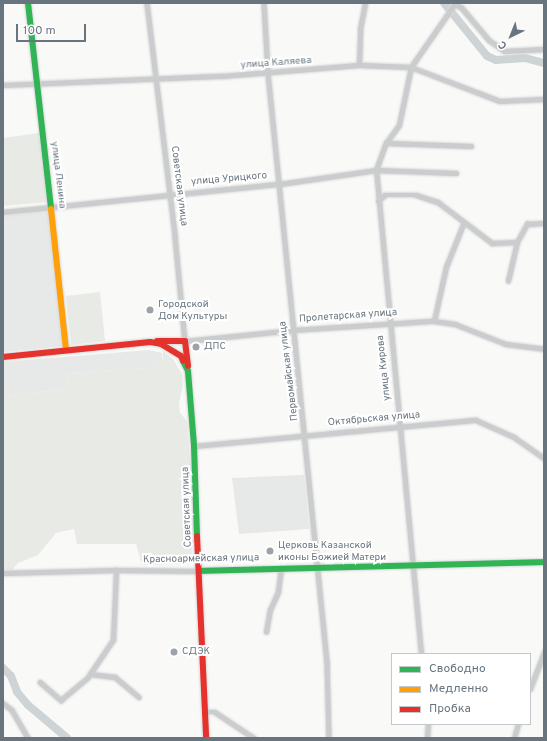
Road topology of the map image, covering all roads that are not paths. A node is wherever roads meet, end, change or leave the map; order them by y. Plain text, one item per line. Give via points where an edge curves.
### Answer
1 (28, 3) edge
2 (147, 3) edge
3 (264, 3) edge
4 (365, 3) edge
5 (454, 4) edge
6 (544, 49) edge
7 (359, 65) junction
8 (411, 67) junction
9 (268, 73) junction
10 (155, 79) junction
11 (37, 84) junction
12 (3, 86) edge
13 (544, 99) edge
14 (386, 143) junction
15 (471, 146) dead end
16 (376, 170) junction
17 (456, 173) dead end
18 (280, 184) junction
19 (170, 194) junction
20 (378, 201) junction
21 (52, 206) junction
22 (3, 212) edge
23 (464, 222) junction
24 (544, 223) edge
25 (517, 242) junction
26 (508, 281) dead end
27 (434, 320) junction
28 (389, 323) junction
29 (293, 330) junction
30 (185, 341) junction
31 (150, 342) junction
32 (544, 349) edge
33 (66, 350) junction
34 (181, 356) joint
35 (3, 357) edge
36 (188, 371) junction
37 (399, 426) junction
38 (306, 434) junction
39 (194, 446) junction
40 (544, 458) edge
41 (544, 562) edge
42 (412, 565) junction
43 (280, 568) junction
44 (318, 568) junction
45 (116, 570) junction
46 (199, 571) junction
47 (3, 573) edge
48 (266, 632) dead end
49 (544, 652) edge
50 (421, 653) edge
51 (90, 674) junction
52 (40, 682) dead end
53 (531, 686) edge
54 (139, 697) dead end
55 (3, 703) edge
56 (204, 712) junction
57 (428, 725) edge
58 (518, 725) edge
59 (28, 738) edge
60 (206, 738) edge
61 (254, 738) edge
62 (330, 738) edge
63 (427, 738) edge
64 (514, 738) edge

1 - 11 main road, улица Ленина
2 - 10 street, Советская улица
3 - 9 street, Первомайская улица
4 - 7 street via 360,29
5 - 6 street via 462,8 489,40 505,51
5 - 8 street, улица Кирова
7 - 8 street, улица Каляева
7 - 9 street, улица Каляева
8 - 13 street, улица Каляева via 500,101
8 - 14 street, улица Кирова via 399,125
9 - 10 street, улица Каляева
9 - 18 street, Первомайская улица
10 - 11 street, улица Каляева
10 - 19 street, Советская улица
11 - 12 street, улица Каляева
11 - 21 main road, улица Ленина
14 - 15 street
14 - 16 street, улица Кирова
16 - 17 street, улица Урицкого
16 - 18 street, улица Урицкого
16 - 20 street, улица Кирова
18 - 19 street, улица Урицкого
18 - 29 street, Первомайская улица
19 - 21 street, улица Урицкого
19 - 30 street, Советская улица
20 - 23 street via 385,195 416,195 438,202
20 - 28 street, улица Кирова
21 - 22 street, улица Урицкого
21 - 33 main road, улица Ленина
23 - 25 street via 492,243
23 - 27 street via 446,267
24 - 25 street via 527,224
25 - 26 street
27 - 28 street, Пролетарская улица
27 - 32 street, Пролетарская улица via 455,324 506,344
28 - 29 street, Пролетарская улица
28 - 37 street, улица Кирова
29 - 30 street, Пролетарская улица
29 - 38 street, Первомайская улица
30 - 31 main road, Пролетарская улица
30 - 36 main road, Советская улица
31 - 33 main road, Пролетарская улица
31 - 34 main road, Пролетарская улица via 161,344
33 - 35 main road, Пролетарская улица
34 - 36 main road, Советская улица
36 - 39 main road, Советская улица
37 - 38 street, Октябрьская улица
37 - 40 street, Октябрьская улица via 476,420 514,437
37 - 42 street, улица Кирова
38 - 39 street, Октябрьская улица
38 - 44 street, Первомайская улица
39 - 46 main road, Советская улица
41 - 42 main road, Красноармейская улица
42 - 44 main road, Красноармейская улица
42 - 50 street, улица Кирова
43 - 44 main road, Красноармейская улица
43 - 46 main road, Красноармейская улица
43 - 48 street via 278,592 270,610
44 - 62 street, Первомайская улица via 330,697
45 - 46 street, Красноармейская улица
45 - 47 street, Красноармейская улица
45 - 51 street via 113,640
46 - 56 main road, Советская улица
49 - 53 street
51 - 52 street via 62,700
51 - 54 street via 109,674
55 - 59 street via 12,710
56 - 60 main road, Советская улица
56 - 61 street via 215,712
57 - 63 street
58 - 64 street

